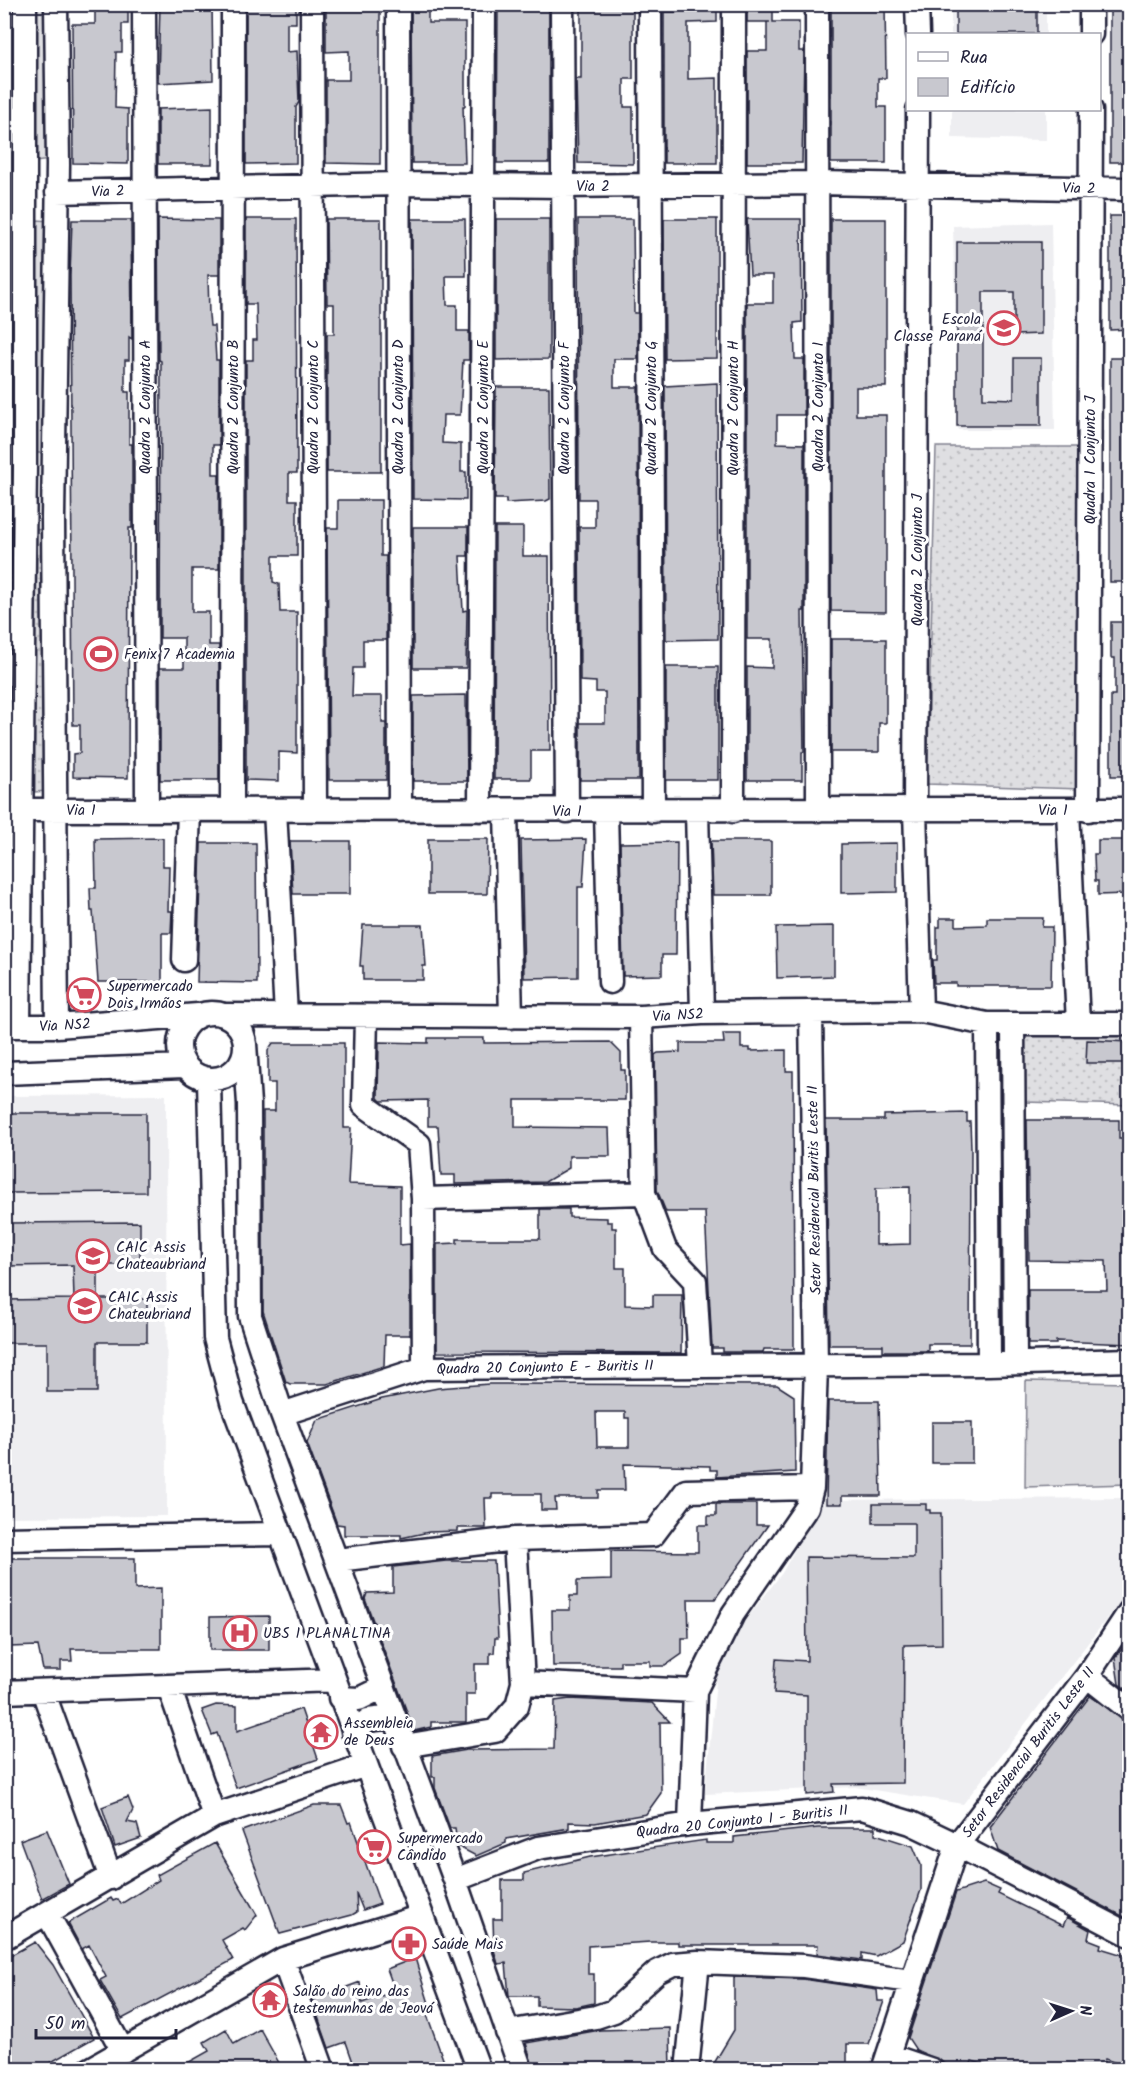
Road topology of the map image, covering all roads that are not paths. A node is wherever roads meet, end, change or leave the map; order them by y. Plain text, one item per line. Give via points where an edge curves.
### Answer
1 (25, 4) edge
2 (56, 4) edge
3 (144, 4) edge
4 (233, 4) edge
5 (312, 4) edge
6 (398, 4) edge
7 (484, 4) edge
8 (562, 4) edge
9 (650, 4) edge
10 (734, 4) edge
11 (817, 4) edge
12 (917, 4) edge
13 (1091, 4) edge
14 (918, 33) edge
15 (1091, 33) edge
16 (918, 111) edge
17 (1091, 111) edge
18 (734, 183) junction
19 (818, 183) junction
20 (398, 184) junction
21 (484, 184) junction
22 (919, 185) junction
23 (312, 186) junction
24 (563, 186) junction
25 (650, 186) junction
26 (234, 188) junction
27 (144, 189) junction
28 (1091, 189) junction
29 (1130, 189) edge
30 (14, 191) edge
31 (57, 192) junction
32 (54, 462) junction
33 (25, 466) junction
34 (24, 514) junction
35 (53, 518) junction
36 (1130, 809) edge
37 (12, 810) edge
38 (54, 810) junction
39 (147, 810) junction
40 (189, 810) junction
41 (232, 810) junction
42 (274, 810) junction
43 (315, 810) junction
44 (400, 810) junction
45 (480, 810) junction
46 (818, 810) junction
47 (915, 810) junction
48 (1078, 810) junction
49 (506, 811) junction
50 (567, 811) junction
51 (606, 811) junction
52 (653, 811) junction
53 (697, 811) junction
54 (733, 811) junction
55 (184, 960) dead end
56 (56, 975) junction
57 (19, 977) junction
58 (610, 982) dead end
59 (921, 1011) junction
60 (702, 1013) junction
61 (811, 1013) junction
62 (198, 1015) junction
63 (286, 1015) junction
64 (226, 1016) junction
65 (366, 1017) junction
66 (511, 1017) junction
67 (641, 1017) junction
68 (987, 1024) junction
69 (1013, 1024) junction
70 (1078, 1024) junction
71 (1130, 1024) edge
72 (12, 1026) edge
73 (57, 1026) junction
74 (245, 1044) junction
75 (184, 1066) junction
76 (4, 1073) edge
77 (210, 1080) junction
78 (644, 1193) junction
79 (423, 1199) junction
80 (1130, 1360) edge
81 (1015, 1363) junction
82 (989, 1364) junction
83 (700, 1365) junction
84 (816, 1366) junction
85 (424, 1368) junction
86 (282, 1414) junction
87 (812, 1488) junction
88 (281, 1534) junction
89 (4, 1539) edge
90 (515, 1539) junction
91 (337, 1560) junction
92 (1130, 1611) edge
93 (1087, 1676) junction
94 (523, 1683) junction
95 (169, 1687) junction
96 (383, 1687) junction
97 (337, 1689) junction
98 (43, 1691) junction
99 (695, 1691) junction
100 (4, 1692) edge
101 (1130, 1710) edge
102 (393, 1717) junction
103 (353, 1732) junction
104 (404, 1746) junction
105 (366, 1765) junction
106 (214, 1816) junction
107 (690, 1824) junction
108 (957, 1845) junction
109 (111, 1878) junction
110 (455, 1880) junction
111 (48, 1915) junction
112 (422, 1916) junction
113 (1130, 1935) edge
114 (4, 1938) edge
115 (283, 1959) junction
116 (698, 1962) junction
117 (911, 1981) junction
118 (507, 2032) junction
119 (123, 2051) junction
120 (886, 2062) edge
121 (89, 2070) edge
122 (322, 2070) edge
123 (479, 2070) edge
124 (521, 2070) edge
125 (687, 2070) edge
126 (932, 2070) edge

1 - 30 street
2 - 31 street
3 - 27 street, Quadra 2 Conjunto A
4 - 26 street, Quadra 2 Conjunto B
5 - 23 street, Quadra 2 Conjunto C
6 - 20 street, Quadra 2 Conjunto D
7 - 21 street, Quadra 2 Conjunto E
8 - 24 street, Quadra 2 Conjunto F
9 - 25 street, Quadra 2 Conjunto G
10 - 18 street, Quadra 2 Conjunto H
11 - 19 street, Quadra 2 Conjunto I
12 - 14 street
13 - 15 street
16 - 22 street, Quadra 2 Conjunto J
17 - 28 street, Quadra 1 Conjunto J
18 - 19 street, Via 2
18 - 25 street, Via 2
18 - 54 street, Quadra 2 Conjunto H
19 - 22 street, Via 2
19 - 46 street, Quadra 2 Conjunto I
20 - 21 street, Via 2
20 - 23 street, Via 2
20 - 44 street, Quadra 2 Conjunto D
21 - 24 street, Via 2
21 - 45 street, Quadra 2 Conjunto E
22 - 28 street, Via 2
22 - 47 street, Quadra 2 Conjunto J
23 - 26 street, Via 2
23 - 43 street, Quadra 2 Conjunto C
24 - 25 street, Via 2
24 - 50 street, Quadra 2 Conjunto F
25 - 52 street, Quadra 2 Conjunto G
26 - 27 street, Via 2
26 - 41 street, Quadra 2 Conjunto B
27 - 31 street, Via 2
27 - 39 street, Quadra 2 Conjunto A
28 - 29 street, Via 2
28 - 48 street, Quadra 1 Conjunto J
30 - 31 street via 40,176 49,180
30 - 33 street
31 - 32 street
32 - 33 street via 40,473
32 - 35 street
33 - 34 street
34 - 35 street via 40,509
34 - 37 street
35 - 38 street
36 - 48 street, Via 1
37 - 38 street, Via 1
37 - 57 street
38 - 39 street, Via 1
38 - 56 street
39 - 40 street, Via 1
40 - 41 street, Via 1
40 - 55 street
41 - 42 street, Via 1
42 - 43 street, Via 1
42 - 63 street
43 - 44 street, Via 1
44 - 45 street, Via 1
45 - 49 street, Via 1
46 - 47 street, Via 1
46 - 54 street, Via 1
47 - 48 street, Via 1
47 - 59 street, Quadra 2 Conjunto J
48 - 70 street, Quadra 1 Conjunto J
49 - 50 street, Via 1
49 - 66 street
50 - 51 street, Via 1
51 - 52 street, Via 1
51 - 58 street
52 - 53 street, Via 1
53 - 54 street, Via 1
53 - 60 street
56 - 57 street
56 - 73 street
57 - 72 street
59 - 61 street, Via NS2
59 - 68 street, Via NS2
60 - 61 street, Via NS2
60 - 67 street, Via NS2
61 - 84 street, Setor Residencial Buritis Leste II
62 - 64 street
62 - 73 street, Via NS2
62 - 75 street via 188,1022 178,1042
63 - 64 street, Via NS2
63 - 65 street, Via NS2
64 - 74 street via 242,1032
65 - 66 street, Via NS2
65 - 79 street via 364,1105 418,1144
66 - 67 street, Via NS2
67 - 78 street
68 - 69 street, Via NS2
68 - 82 street
69 - 70 street, Via NS2
69 - 81 street
70 - 71 street, Via NS2
72 - 73 street, Via NS2
74 - 77 street via 243,1058 235,1070
74 - 86 street via 250,1316
75 - 76 street
75 - 77 street via 195,1076
77 - 88 street via 215,1338 232,1402
78 - 79 street
78 - 83 street via 665,1249 695,1281
79 - 85 street
80 - 81 street
81 - 82 street
82 - 84 street
83 - 84 street, Quadra 20 Conjunto E - Buritis II
83 - 85 street, Quadra 20 Conjunto E - Buritis II
84 - 87 street, Setor Residencial Buritis Leste II
85 - 86 street, Quadra 20 Conjunto E - Buritis II
86 - 91 street
87 - 90 street via 686,1491 653,1535
87 - 99 street, Setor Residencial Buritis Leste II via 807,1507 733,1614
88 - 89 street
88 - 97 street
90 - 91 street
90 - 94 street
91 - 96 street
92 - 93 street, Setor Residencial Buritis Leste II
93 - 101 street
93 - 108 street, Setor Residencial Buritis Leste II
94 - 99 street
94 - 104 street via 517,1706 495,1731
95 - 97 street
95 - 98 street
95 - 106 street
96 - 97 street via 359,1698
96 - 102 street
97 - 103 street
98 - 100 street
98 - 109 street
99 - 107 street, Setor Residencial Buritis Leste II
102 - 103 street via 368,1720
102 - 104 street
103 - 105 street
104 - 110 street
105 - 106 street
105 - 112 street
106 - 109 street
107 - 108 street, Quadra 20 Conjunto I - Buritis II via 862,1808 911,1823
107 - 110 street, Quadra 20 Conjunto I - Buritis II via 538,1848
108 - 113 street, Quadra 20 Conjunto I - Buritis II
108 - 117 street, Setor Residencial Buritis Leste II
109 - 111 street
110 - 118 street
111 - 114 street
111 - 119 street
112 - 115 street
112 - 123 street
115 - 119 street
115 - 122 street
116 - 117 street via 804,1966
116 - 118 street via 673,1964 657,1972 614,2011
116 - 125 street
117 - 120 street, Setor Residencial Buritis Leste II
118 - 124 street
119 - 121 street
120 - 126 street

